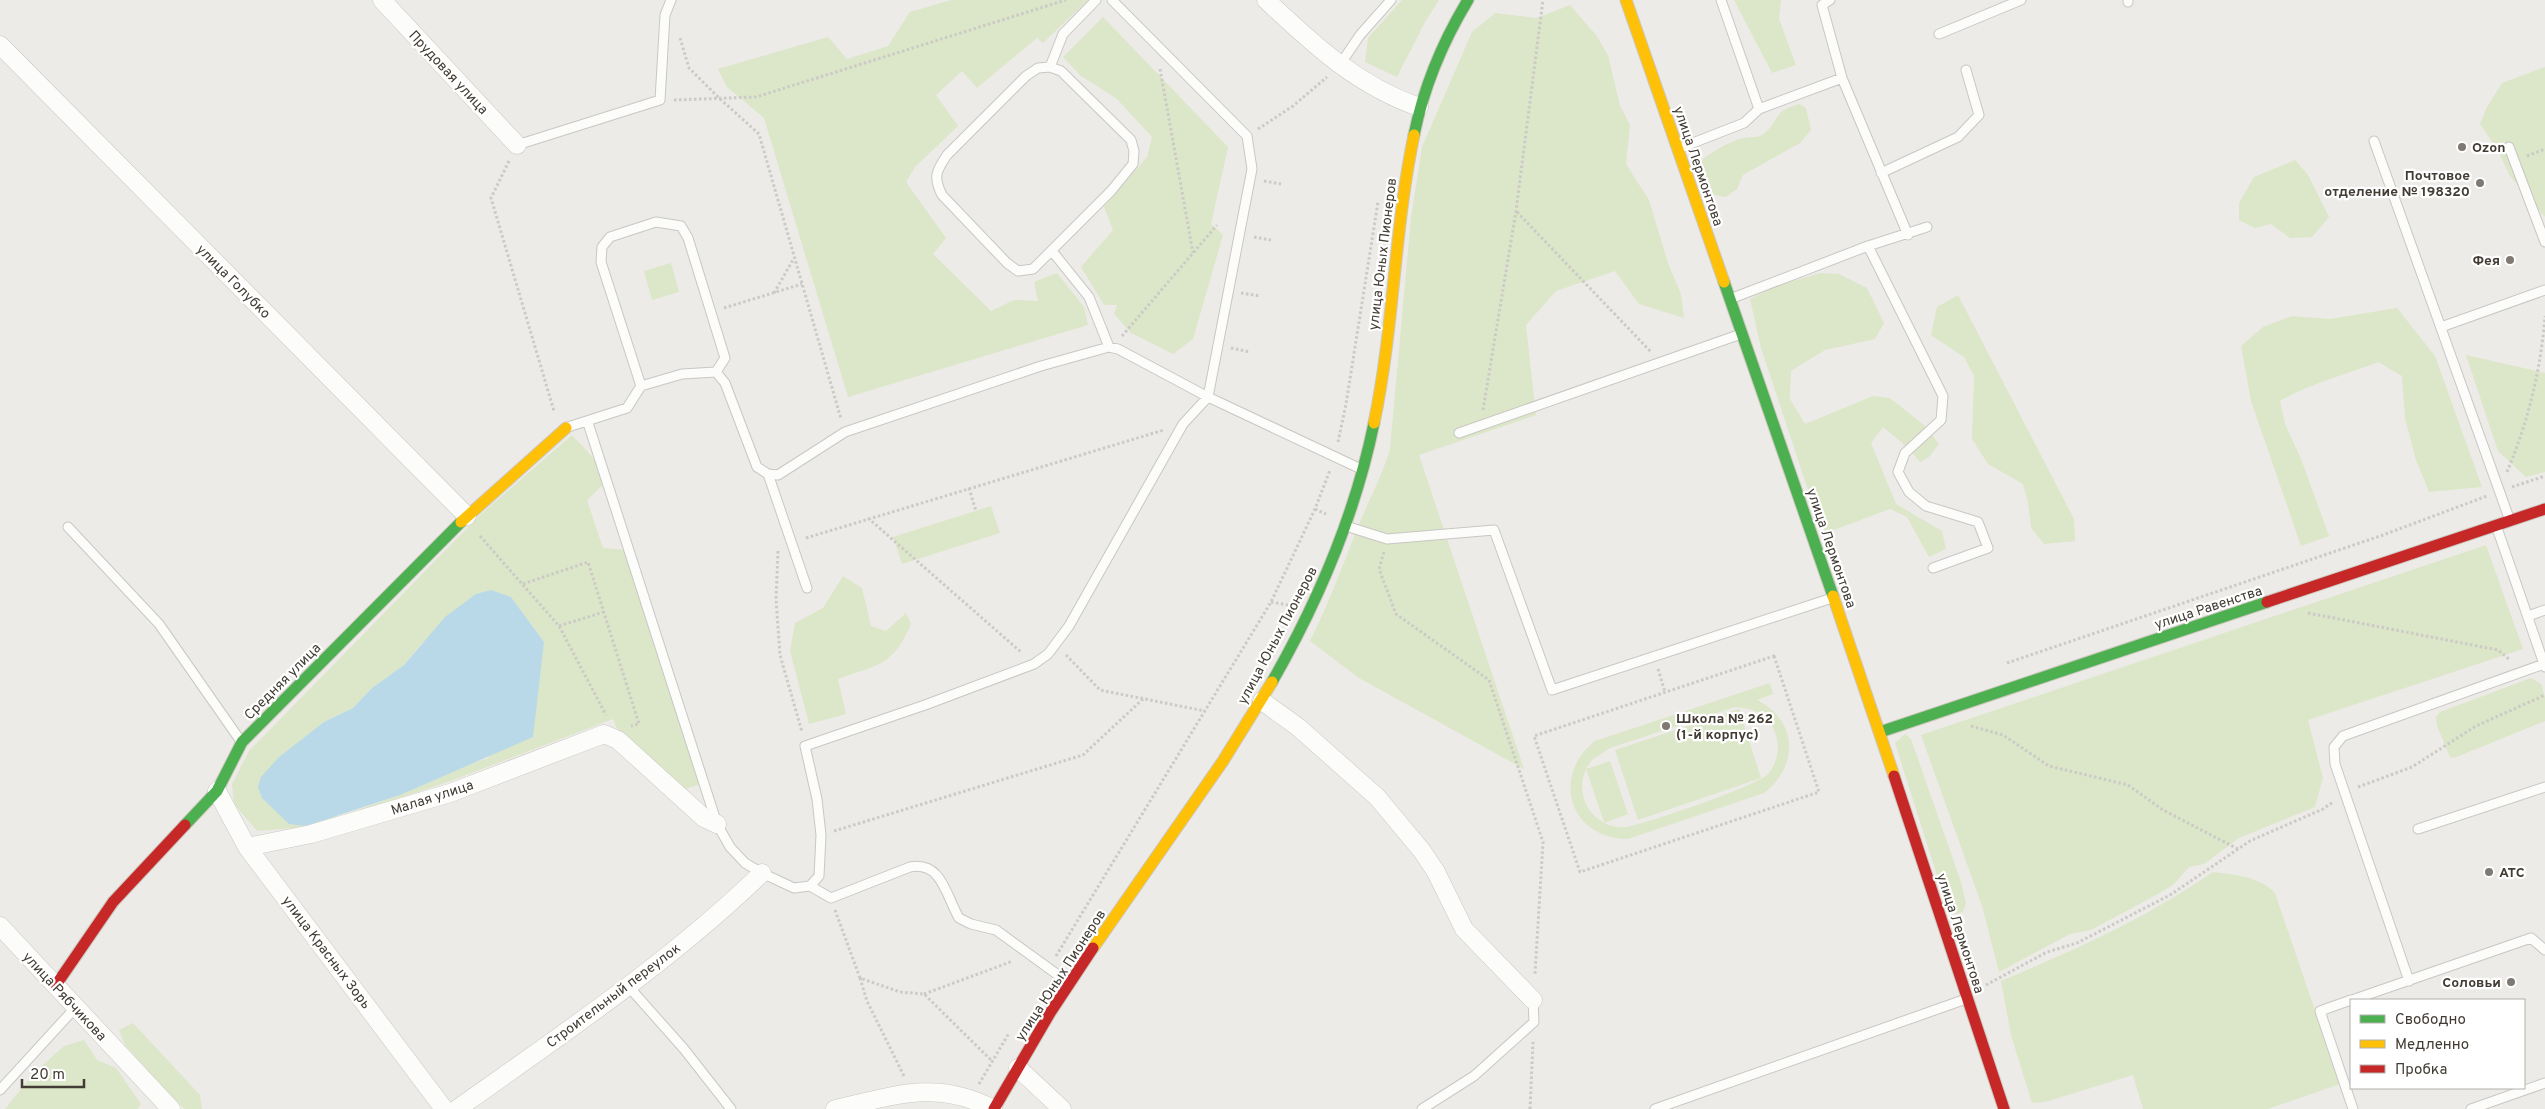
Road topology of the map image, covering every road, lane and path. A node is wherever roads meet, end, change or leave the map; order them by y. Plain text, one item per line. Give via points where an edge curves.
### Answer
1 (382, 0) edge
2 (671, 0) edge
3 (1066, 0) edge
4 (1096, 0) edge
5 (1112, 0) edge
6 (1266, 0) edge
7 (1391, 0) edge
8 (1468, 0) edge
9 (1543, 0) edge
10 (1626, 0) edge
11 (1721, 0) edge
12 (1830, 0) edge
13 (2021, 0) edge
14 (665, 15) junction
15 (1939, 34) dead end
16 (1155, 43) junction
17 (0, 45) edge
18 (1339, 66) junction
19 (1050, 67) junction
20 (1966, 70) dead end
21 (1842, 78) junction
22 (718, 97) junction
23 (660, 100) junction
24 (1419, 107) junction
25 (1759, 109) junction
26 (1247, 136) junction
27 (2374, 141) dead end
28 (517, 145) junction
29 (2509, 147) dead end
30 (1678, 150) junction
31 (1881, 173) junction
32 (1378, 200) dead end
33 (1516, 212) junction
34 (1218, 224) dead end
35 (1927, 227) dead end
36 (1908, 235) junction
37 (2545, 242) edge
38 (1868, 246) junction
39 (1052, 251) junction
40 (1193, 253) junction
41 (795, 257) junction
42 (802, 284) junction
43 (2545, 290) edge
44 (774, 293) junction
45 (1729, 300) junction
46 (711, 312) junction
47 (2545, 316) edge
48 (2440, 327) junction
49 (1741, 334) junction
50 (1108, 347) junction
51 (1118, 349) junction
52 (1661, 362) junction
53 (716, 372) junction
54 (641, 386) junction
55 (1208, 397) junction
56 (588, 422) junction
57 (1183, 424) junction
58 (1480, 426) junction
59 (566, 428) junction
60 (845, 432) junction
61 (1459, 433) dead end
62 (1334, 457) junction
63 (1364, 471) junction
64 (768, 474) junction
65 (2545, 476) edge
66 (969, 488) junction
67 (2500, 491) junction
68 (2545, 509) edge
69 (976, 511) dead end
70 (467, 516) junction
71 (868, 518) junction
72 (2510, 521) junction
73 (2496, 525) junction
74 (1346, 526) junction
75 (68, 527) dead end
76 (1387, 539) junction
77 (790, 542) junction
78 (1934, 568) dead end
79 (523, 584) junction
80 (807, 588) dead end
81 (1834, 598) junction
82 (2544, 610) edge
83 (604, 612) junction
84 (2305, 612) dead end
85 (2528, 616) junction
86 (559, 626) junction
87 (1056, 644) junction
88 (1654, 656) junction
89 (1034, 664) junction
90 (2001, 665) dead end
91 (2544, 666) edge
92 (2524, 671) junction
93 (1665, 692) junction
94 (2545, 696) edge
95 (1144, 698) junction
96 (1262, 701) junction
97 (1206, 711) junction
98 (1966, 725) dead end
99 (1880, 732) junction
100 (613, 734) junction
101 (242, 742) junction
102 (805, 746) junction
103 (2545, 787) edge
104 (217, 791) junction
105 (2344, 794) junction
106 (717, 824) junction
107 (2418, 829) dead end
108 (821, 835) junction
109 (248, 847) junction
110 (2238, 849) junction
111 (762, 874) junction
112 (810, 886) junction
113 (831, 898) junction
114 (0, 926) edge
115 (1023, 949) junction
116 (2545, 950) edge
117 (1049, 968) junction
118 (860, 978) junction
119 (2409, 981) junction
120 (1070, 983) junction
121 (56, 985) junction
122 (628, 987) junction
123 (924, 994) junction
124 (1967, 998) junction
125 (2354, 999) edge
126 (1533, 1000) junction
127 (2350, 1000) edge
128 (75, 1008) junction
129 (1534, 1022) junction
130 (1013, 1027) dead end
131 (992, 1061) junction
132 (1018, 1068) junction
133 (2545, 1084) edge
134 (0, 1090) edge
135 (912, 1092) junction
136 (971, 1097) junction
137 (171, 1109) edge
138 (444, 1109) edge
139 (457, 1109) edge
140 (731, 1109) edge
141 (835, 1109) edge
142 (994, 1109) edge
143 (1062, 1109) edge
144 (1422, 1109) edge
145 (1530, 1109) edge
146 (1655, 1109) edge
147 (2004, 1109) edge
148 (2353, 1109) edge
149 (2470, 1109) edge

1 - 28 street, Прудовая улица
2 - 14 lane
3 - 22 path via 756,98
4 - 19 lane via 1063,34
5 - 16 lane
6 - 18 street
7 - 18 lane via 1360,35
8 - 24 street, улица Юных Пионеров via 1443,42
9 - 33 path
10 - 30 street, улица Лермонтова
11 - 25 lane
12 - 21 lane via 1822,5
13 - 15 lane
14 - 22 path via 676,27 689,68
14 - 23 lane
16 - 26 lane
16 - 40 path
17 - 70 street, улица Голубко
18 - 24 street via 1396,99
18 - 26 path via 1293,106
19 - 39 lane via 1061,71 1132,140 1134,151 1133,164 1111,191
19 - 39 lane via 1038,68 1026,76 947,155 938,168 936,183 942,195 1006,263 1018,271 1033,269
20 - 31 lane via 1978,115 1958,137
21 - 25 lane
21 - 31 lane
22 - 23 path
22 - 41 path via 759,134
23 - 28 lane
24 - 63 street, улица Юных Пионеров via 1409,149 1391,314 1372,440
25 - 30 lane via 1744,124
26 - 55 lane via 1252,169
27 - 48 lane
28 - 59 path via 491,198 552,409
29 - 37 lane
30 - 45 street, улица Лермонтова
31 - 36 lane
32 - 62 path via 1346,404
33 - 52 path
33 - 58 path
34 - 40 path
35 - 36 lane
36 - 38 lane
38 - 45 lane
38 - 78 lane via 1943,396 1941,420 1905,453 1898,472 1909,492 1926,506 1978,522 1988,548
39 - 50 lane via 1089,297
40 - 51 path via 1120,338
41 - 42 path
41 - 44 path
42 - 44 path
42 - 60 path
43 - 48 lane
44 - 46 path
45 - 49 street, улица Лермонтова
46 - 53 lane via 726,358
46 - 54 lane via 688,238 681,226 656,222 610,237 602,247 601,262
47 - 67 path via 2542,348 2522,437
48 - 67 lane
49 - 52 lane
49 - 81 street, улица Лермонтова
50 - 51 lane
50 - 60 lane via 1041,366
51 - 55 lane
52 - 58 lane
53 - 54 lane via 682,374
53 - 64 lane via 725,383 757,467
54 - 56 lane via 628,408
55 - 57 lane
55 - 62 lane
56 - 59 lane
56 - 106 lane
57 - 66 path
57 - 87 lane via 1074,618
58 - 61 lane
59 - 70 street, Средняя улица
60 - 64 lane via 778,475
62 - 63 lane
62 - 97 path via 1315,509 1271,602
63 - 74 street, улица Юных Пионеров
64 - 77 lane
65 - 67 path
66 - 69 path
66 - 71 path
67 - 72 lane
67 - 90 path via 2383,535
68 - 72 street, улица Равенства
70 - 79 path via 473,529
70 - 101 street, Средняя улица
71 - 77 path
71 - 89 path
72 - 73 street, улица Равенства
73 - 85 lane
73 - 99 street, улица Равенства
74 - 76 lane
74 - 96 street, улица Юных Пионеров via 1320,591
75 - 101 lane via 159,624
76 - 88 lane via 1494,530 1552,690
76 - 126 path via 1379,569 1396,614 1489,680 1544,842
77 - 80 lane
77 - 102 path via 778,551 776,599 780,655
79 - 83 path via 588,562
79 - 86 path
81 - 88 lane
81 - 99 street, улица Лермонтова
82 - 85 lane
83 - 86 path
83 - 100 path via 639,724
84 - 92 path via 2498,650
85 - 91 lane
86 - 100 path
87 - 89 lane
87 - 95 path via 1100,690
88 - 93 path
89 - 102 lane
91 - 92 lane
92 - 105 lane via 2343,736 2334,747 2333,756
93 - 93 path via 1774,656 1819,792 1580,872 1534,736
94 - 105 path via 2476,726 2412,767
95 - 97 path
95 - 108 path via 1082,755
96 - 120 street, улица Юных Пионеров
96 - 126 street via 1298,727 1377,797 1422,851 1464,929
97 - 117 path
98 - 110 path via 2003,735 2049,766 2128,785 2164,810
99 - 124 street, улица Лермонтова
100 - 106 street via 704,818
100 - 109 street, Малая улица via 604,734 450,793 311,834
101 - 104 street, Средняя улица
102 - 108 lane
103 - 107 lane
104 - 109 street, улица Красных Зорь
104 - 121 street, Средняя улица via 113,902
105 - 110 path via 2323,809
105 - 119 lane
106 - 111 lane via 730,847 745,863
108 - 112 lane via 819,876
109 - 138 street, улица Красных Зорь
110 - 124 path via 2170,895 2077,943 2047,952
111 - 112 lane via 794,888
111 - 122 street, Строительный переулок
112 - 113 lane
113 - 115 lane via 921,865 934,872 942,882 959,918 996,930
113 - 118 path
114 - 121 street, улица Рябчикова
115 - 117 lane
115 - 123 path via 1012,962
116 - 119 lane via 2531,938
117 - 120 lane
118 - 123 path via 900,992
118 - 135 path via 867,1002
119 - 125 lane
120 - 132 street, улица Юных Пионеров
121 - 128 street, улица Рябчикова
122 - 139 street, Строительный переулок
122 - 140 lane via 684,1049
123 - 131 path
124 - 146 lane
124 - 147 street, улица Лермонтова
126 - 129 lane
127 - 148 lane via 2320,1011
128 - 134 lane
128 - 137 street, улица Рябчикова
129 - 144 lane via 1474,1076
129 - 145 path
130 - 131 path
131 - 136 path
132 - 142 street, улица Юных Пионеров
132 - 143 street
133 - 149 lane
135 - 136 street via 934,1091
135 - 141 street
136 - 142 street

